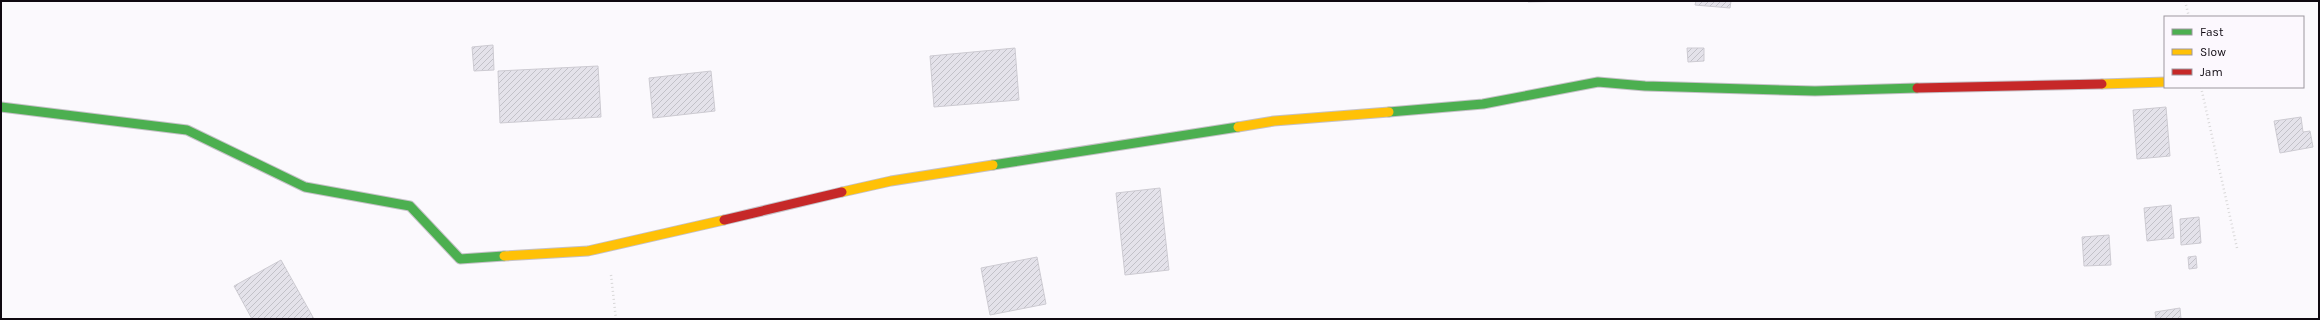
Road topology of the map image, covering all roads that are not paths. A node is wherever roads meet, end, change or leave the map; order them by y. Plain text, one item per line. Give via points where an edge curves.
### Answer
1 (2164, 82) edge
2 (1, 108) edge

1 - 2 street via 1815,91 1645,86 1598,82 1483,104 1274,121 891,181 588,251 460,259 410,206 305,187 186,130

